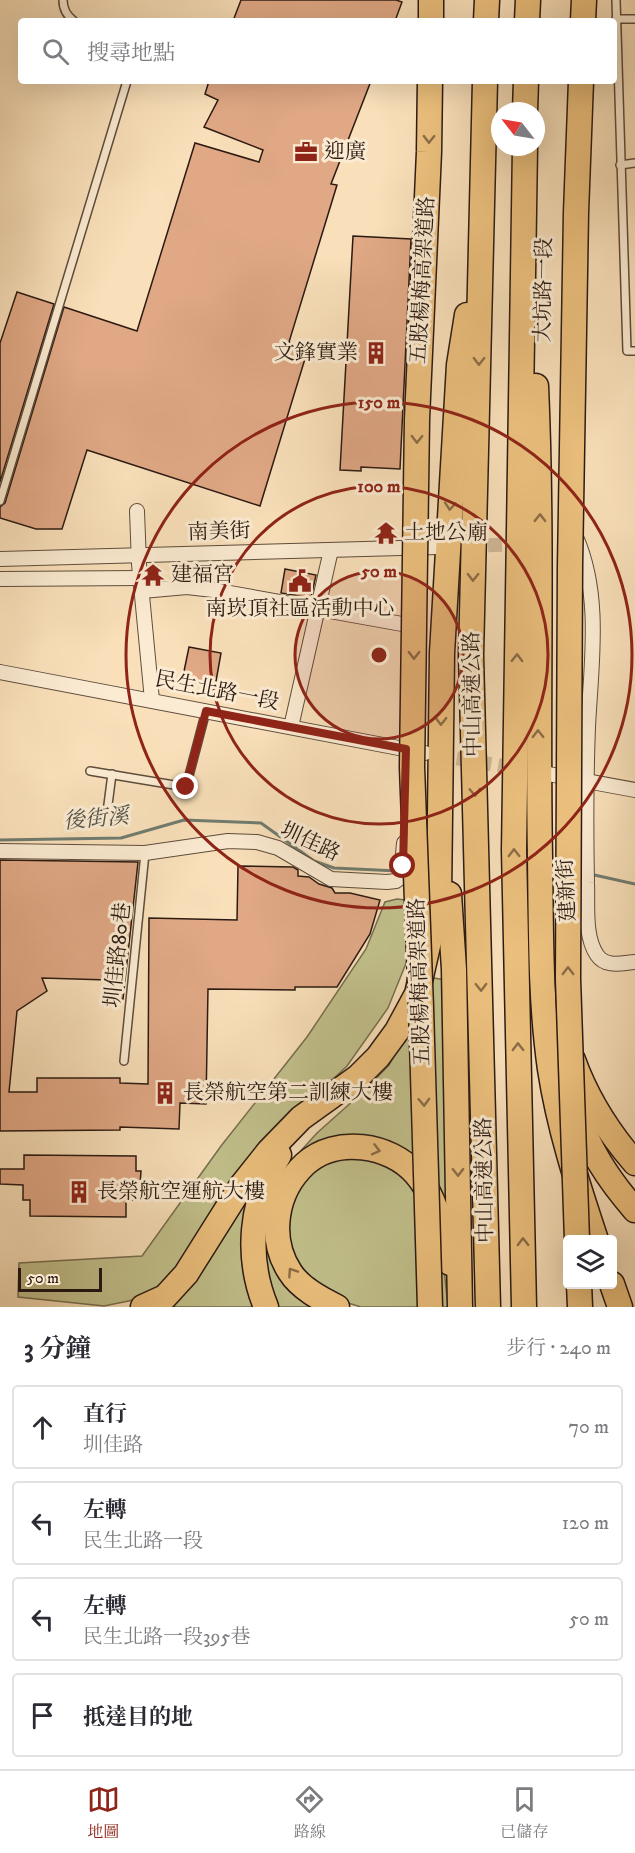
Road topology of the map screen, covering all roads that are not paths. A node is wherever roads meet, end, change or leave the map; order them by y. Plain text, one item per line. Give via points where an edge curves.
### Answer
1 (63, 0) edge
2 (431, 0) edge
3 (487, 0) edge
4 (528, 0) edge
5 (572, 0) edge
6 (584, 0) edge
7 (616, 0) edge
8 (70, 18) edge
9 (431, 18) edge
10 (486, 18) edge
11 (527, 18) edge
12 (572, 18) edge
13 (583, 18) edge
14 (616, 18) edge
15 (617, 19) edge
16 (635, 19) edge
17 (617, 56) edge
18 (126, 84) edge
19 (430, 84) edge
20 (484, 84) edge
21 (526, 84) edge
22 (570, 84) edge
23 (581, 84) edge
24 (525, 102) edge
25 (525, 156) edge
26 (525, 156) edge
27 (635, 163) edge
28 (620, 165) junction
29 (482, 218) junction
30 (635, 351) edge
31 (560, 499) junction
32 (0, 501) edge
33 (136, 511) dead end
34 (559, 543) junction
35 (578, 543) junction
36 (438, 547) dead end
37 (331, 550) junction
38 (138, 555) junction
39 (0, 559) edge
40 (0, 579) edge
41 (141, 585) junction
42 (317, 609) junction
43 (402, 624) dead end
44 (0, 672) edge
45 (152, 700) junction
46 (206, 711) junction
47 (291, 727) junction
48 (406, 749) junction
49 (425, 753) tunnel mouth
50 (90, 771) dead end
51 (543, 773) dead end
52 (112, 774) junction
53 (559, 776) junction
54 (586, 781) junction
55 (635, 790) edge
56 (106, 820) dead end
57 (440, 841) junction
58 (0, 851) edge
59 (145, 853) junction
60 (542, 960) junction
61 (635, 962) edge
62 (124, 1061) dead end
63 (314, 1110) junction
64 (635, 1163) edge
65 (635, 1210) edge
66 (577, 1235) edge
67 (595, 1235) edge
68 (579, 1289) edge
69 (614, 1289) edge
70 (524, 1304) edge
71 (143, 1307) edge
72 (266, 1307) edge
73 (337, 1307) edge
74 (430, 1307) edge
75 (460, 1307) edge
76 (488, 1307) edge
77 (580, 1307) edge
78 (620, 1307) edge

1 - 8 lane
2 - 9 highway
3 - 10 highway
4 - 11 highway
5 - 12 street
6 - 13 highway
7 - 14 lane
15 - 16 lane
17 - 28 lane
18 - 32 lane
19 -> 74 highway, 五股楊梅高架道路, bridge via 417,419 412,767
20 - 29 highway, 中山高速公路
21 - 24 highway
22 - 31 street, 大坑路一段
66 -> 23 highway, bridge via 568,967 570,554
60 -> 25 highway via 540,485
70 -> 26 highway, 中山高速公路 via 514,850
27 - 28 lane
28 - 30 lane via 627,351
29 -> 57 highway via 459,365 442,653
29 -> 76 highway, 中山高速公路 via 471,655
31 - 34 street, 大坑路一段
31 - 35 street, 大坑路一段
33 - 38 street
34 - 35 street
34 - 53 street, 大坑路一段
35 - 54 street, 大坑路一段 via 591,593
36 - 37 street, 南美街
37 - 38 street, 南美街
37 - 42 street
38 - 39 street, 南美街
38 - 41 street
40 - 41 street
41 - 42 street via 187,587
41 - 45 street
42 - 43 street
42 - 47 street
44 - 45 street, 民生北路一段
45 - 46 street, 民生北路一段
46 - 47 street, 民生北路一段
46 - 52 lane via 186,787
47 - 48 street, 民生北路一段
48 - 49 street, 民生北路一段
48 - 59 street, 圳佳路 via 402,872 396,881 331,879 278,848 257,842 228,841
50 - 52 lane
51 - 53 street
52 - 56 lane
53 - 54 street
54 - 55 street
54 - 61 street, 建新街 via 588,919 596,953 607,963
57 - 63 highway via 439,897 417,994 378,1058
57 -> 75 highway via 454,969
58 - 59 street, 圳佳路
59 - 62 lane, 圳佳路80巷
60 - 64 highway via 583,1088 606,1127
60 - 65 highway via 556,1044 586,1140
60 - 67 highway, bridge via 550,1070 570,1162
63 - 71 highway via 269,1150 186,1275 165,1297
63 - 72 highway via 273,1164 256,1211 254,1260
68 - 77 highway
69 - 78 highway
73 -> 75 highway via 304,1287 290,1273 278,1244 277,1219 280,1202 306,1164 326,1152 355,1147 387,1153 417,1176 438,1215

